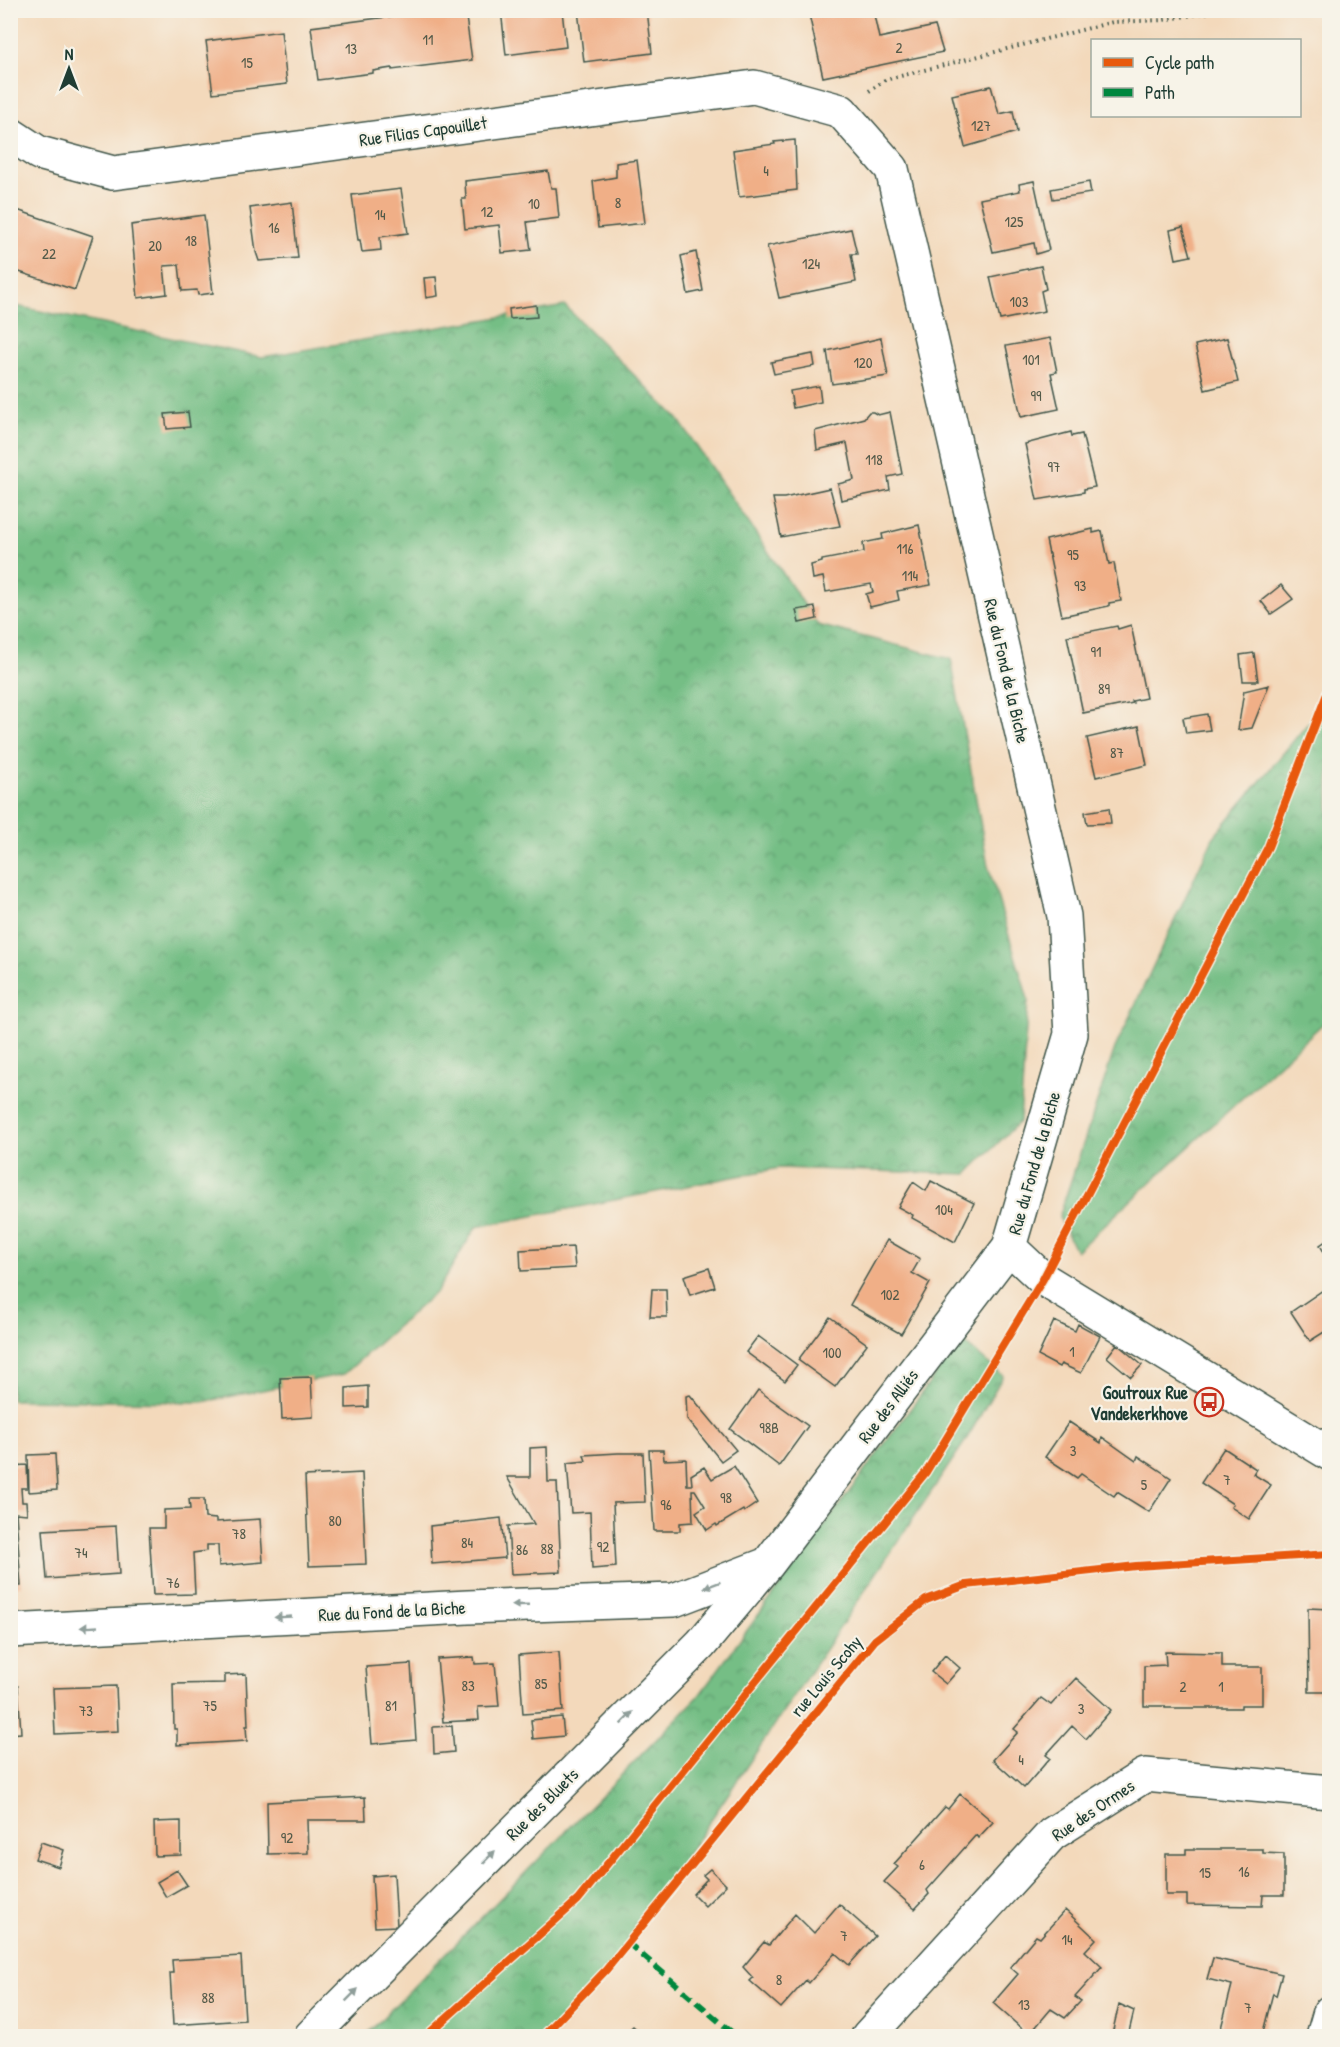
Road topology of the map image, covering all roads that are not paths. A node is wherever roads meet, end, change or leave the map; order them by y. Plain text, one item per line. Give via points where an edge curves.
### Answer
1 (841, 111) joint
2 (10, 134) edge
3 (1009, 1247) junction
4 (1329, 1454) edge
5 (767, 1565) junction
6 (10, 1631) edge
7 (1329, 1792) edge
8 (1329, 2012) edge
9 (311, 2037) edge
10 (868, 2037) edge
11 (1323, 2037) edge

1 - 2 street, Rue Filias Capouillet via 754,87 113,173 39,153
1 - 3 street, Rue du Fond de la Biche via 892,169 1064,916 1071,1034
3 - 4 street via 1042,1279
3 - 5 street, Rue des Alliés
5 -> 6 street, Rue du Fond de la Biche via 674,1600
9 -> 5 street, Rue des Bluets via 701,1644
7 - 10 street, Rue des Ormes via 1145,1775 1052,1834
8 - 11 street

